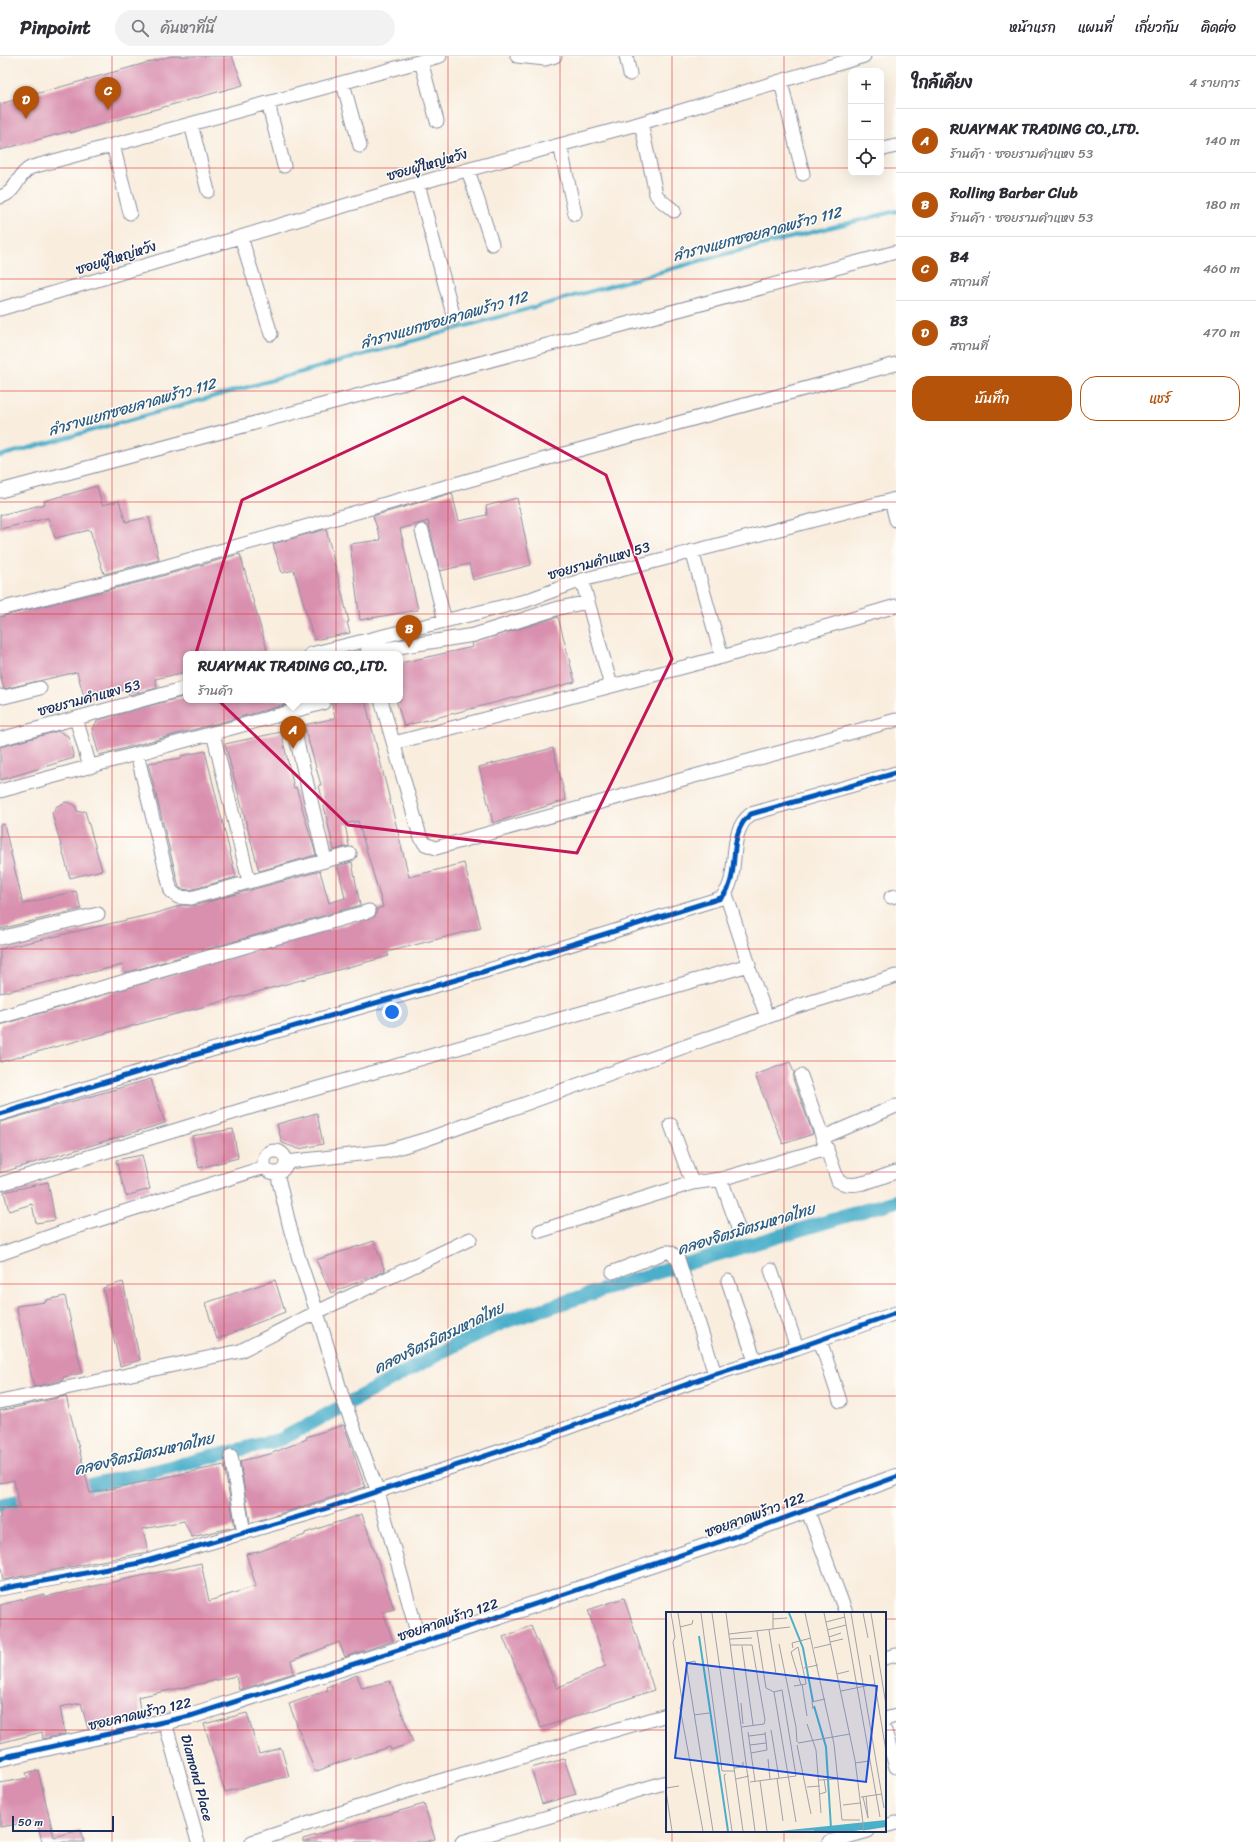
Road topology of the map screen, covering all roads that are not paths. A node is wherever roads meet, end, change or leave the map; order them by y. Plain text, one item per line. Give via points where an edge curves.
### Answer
1 (440, 56) edge
2 (517, 56) edge
3 (555, 56) edge
4 (626, 56) edge
5 (864, 56) edge
6 (421, 61) junction
7 (630, 74) dead end
8 (781, 82) junction
9 (343, 83) junction
10 (268, 103) junction
11 (437, 121) dead end
12 (641, 123) junction
13 (191, 124) junction
14 (113, 145) junction
15 (560, 145) junction
16 (360, 146) dead end
17 (284, 166) dead end
18 (468, 170) junction
19 (803, 174) dead end
20 (418, 184) junction
21 (208, 191) dead end
22 (0, 197) edge
23 (674, 211) dead end
24 (130, 213) dead end
25 (576, 214) dead end
26 (241, 237) junction
27 (492, 244) dead end
28 (896, 252) edge
29 (0, 309) edge
30 (454, 318) dead end
31 (271, 334) dead end
32 (896, 364) edge
33 (0, 491) edge
34 (894, 499) edge
35 (896, 520) edge
36 (422, 531) dead end
37 (692, 551) junction
38 (582, 580) junction
39 (588, 602) junction
40 (896, 606) edge
41 (0, 609) edge
42 (445, 621) junction
43 (367, 649) edge
44 (345, 651) edge
45 (722, 657) junction
46 (611, 686) junction
47 (40, 688) dead end
48 (183, 689) edge
49 (0, 696) edge
50 (323, 703) dead end
51 (382, 703) edge
52 (290, 712) junction
53 (76, 718) junction
54 (896, 720) edge
55 (212, 733) junction
56 (0, 738) edge
57 (394, 743) junction
58 (137, 754) junction
59 (90, 767) junction
60 (896, 773) edge
61 (0, 792) edge
62 (350, 854) dead end
63 (326, 860) junction
64 (249, 881) junction
65 (726, 894) junction
66 (369, 911) dead end
67 (98, 914) dead end
68 (0, 938) edge
69 (750, 971) dead end
70 (896, 976) edge
71 (0, 1017) edge
72 (767, 1017) junction
73 (802, 1076) dead end
74 (896, 1106) edge
75 (0, 1114) edge
76 (671, 1125) dead end
77 (826, 1143) junction
78 (286, 1162) junction
79 (265, 1167) junction
80 (896, 1172) edge
81 (277, 1173) junction
82 (721, 1179) junction
83 (692, 1183) junction
84 (0, 1184) edge
85 (738, 1228) dead end
86 (540, 1230) dead end
87 (470, 1239) dead end
88 (0, 1254) edge
89 (770, 1270) dead end
90 (613, 1272) dead end
91 (728, 1281) dead end
92 (317, 1312) junction
93 (896, 1313) edge
94 (820, 1340) junction
95 (797, 1348) junction
96 (755, 1361) junction
97 (715, 1374) junction
98 (840, 1401) dead end
99 (0, 1402) edge
100 (231, 1456) dead end
101 (896, 1477) edge
102 (378, 1492) junction
103 (807, 1509) junction
104 (244, 1533) junction
105 (0, 1589) edge
106 (846, 1612) edge
107 (420, 1643) junction
108 (896, 1655) edge
109 (886, 1658) edge
110 (666, 1715) edge
111 (896, 1716) edge
112 (886, 1719) edge
113 (165, 1722) junction
114 (886, 1734) edge
115 (0, 1758) edge
116 (896, 1766) edge
117 (666, 1782) edge
118 (896, 1823) edge
119 (886, 1826) edge
120 (864, 1832) edge
121 (198, 1842) edge
122 (252, 1842) edge
123 (462, 1842) edge
124 (829, 1842) edge

1 - 6 street
2 - 3 street via 545,59
4 - 7 street
5 - 8 street, ซอยผู้ใหญ่หวัง
6 - 9 street
6 - 11 street
8 - 12 street, ซอยผู้ใหญ่หวัง
8 - 19 street
9 - 10 street
9 - 16 street
10 - 13 street
10 - 17 street
12 - 15 street, ซอยผู้ใหญ่หวัง
12 - 23 street via 656,194 659,200 668,204
13 - 14 street
13 - 21 street
14 - 22 street via 27,169 12,191
14 - 24 street
15 - 18 street, ซอยผู้ใหญ่หวัง
15 - 25 street
18 - 20 street, ซอยผู้ใหญ่หวัง
18 - 27 street
20 - 26 street, ซอยผู้ใหญ่หวัง
20 - 30 street
26 - 29 street, ซอยผู้ใหญ่หวัง
26 - 31 street
28 - 33 street
32 - 41 street via 508,469 146,572
34 - 35 street
34 - 37 street, ซอยรามคำแหง 53
36 - 42 street
37 - 38 street, ซอยรามคำแหง 53
37 - 45 street
38 - 39 street
38 - 42 street, ซอยรามคำแหง 53 via 525,601
39 - 43 street via 559,608 474,636
39 - 46 street
40 - 45 street
42 - 43 street, ซอยรามคำแหง 53
43 - 44 street, ซอยรามคำแหง 53
45 - 46 street
46 - 57 street
47 - 49 street
48 - 53 street, ซอยรามคำแหง 53
50 - 52 street
51 - 57 street
52 - 55 street
52 - 63 street
53 - 56 street, ซอยรามคำแหง 53
53 - 59 street
54 - 57 street via 436,848 425,844 420,836
55 - 58 street
55 - 64 street
58 - 59 street
58 - 64 street via 171,891 178,898 191,898
59 - 61 street
60 - 65 street via 751,814 743,820 734,846 731,881
62 - 63 street
63 - 64 street
65 - 75 street via 721,898 466,977
65 - 84 street via 749,965 263,1104
66 - 71 street
67 - 68 street
69 - 72 street
70 - 72 street
72 - 78 street via 427,1140 387,1151
73 - 77 street
74 - 77 street
76 - 83 street
77 - 80 street via 838,1181 845,1185
77 - 82 street
78 - 79 street via 282,1154 272,1152 265,1158
78 - 81 street via 282,1171
79 - 81 street via 268,1171
79 - 88 street
81 - 92 street via 290,1228
82 - 83 street
82 - 85 street
83 - 86 street
87 - 92 street
89 - 95 street
90 - 97 street via 666,1252 670,1252 678,1259
91 - 96 street
92 - 99 street via 240,1351
92 - 102 street via 351,1423
93 - 94 street
94 - 95 street
94 - 98 street
95 - 96 street
96 - 97 street
97 - 102 street
100 - 104 street
101 - 103 street, ซอยลาดพร้าว 122
102 - 104 street
102 - 107 street
103 - 106 street
103 - 107 street, ซอยลาดพร้าว 122 via 722,1541
104 - 105 street via 140,1563
107 - 113 street, ซอยลาดพร้าว 122
108 - 109 street
110 - 122 street via 429,1784
111 - 112 street
113 - 115 street, ซอยลาดพร้าว 122
113 - 121 street, Diamond Place
114 - 116 street
117 - 123 street
118 - 119 street
120 - 124 street

